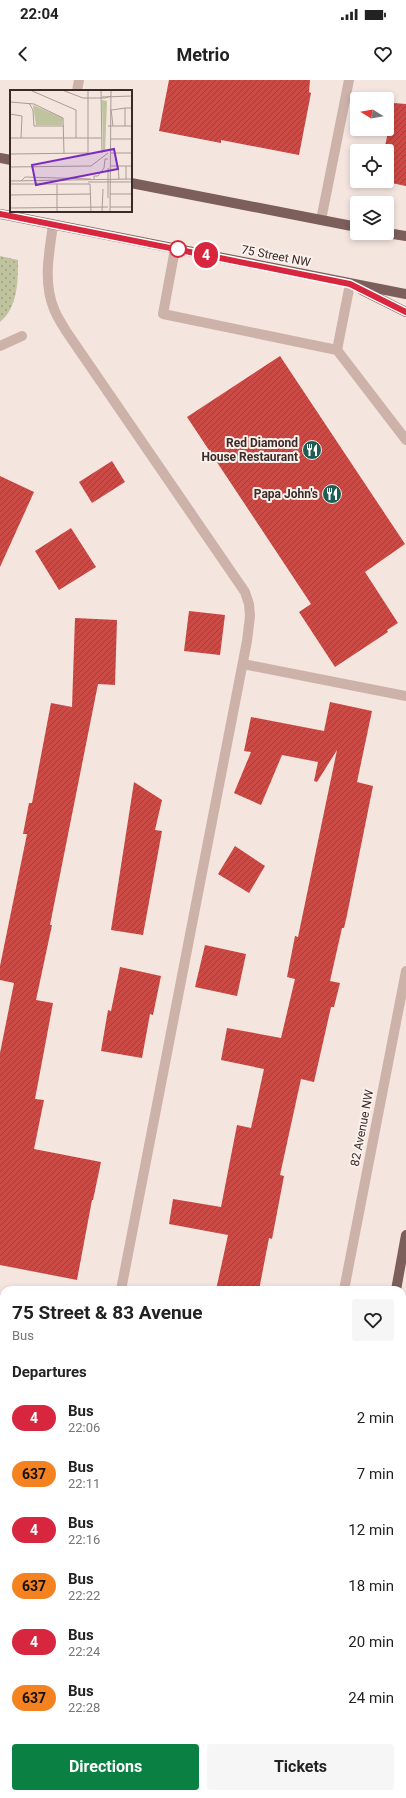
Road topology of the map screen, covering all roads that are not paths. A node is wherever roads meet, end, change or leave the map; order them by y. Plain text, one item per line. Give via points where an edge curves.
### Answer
1 (79, 80) edge
2 (349, 80) edge
3 (77, 90) edge
4 (0, 158) edge
5 (10, 160) edge
6 (132, 184) edge
7 (0, 214) edge
8 (321, 220) junction
9 (53, 225) junction
10 (350, 226) edge
11 (394, 234) edge
12 (406, 236) edge
13 (175, 249) junction
14 (350, 284) junction
15 (406, 294) edge
16 (406, 312) edge
17 (22, 336) dead end
18 (0, 346) edge
19 (337, 350) junction
20 (406, 440) edge
21 (243, 664) junction
22 (406, 696) edge
23 (406, 971) edge
24 (406, 1235) edge
25 (122, 1286) edge
26 (345, 1286) edge
27 (397, 1286) edge

1 - 3 street
2 - 8 street
4 - 5 main road
6 - 8 main road
7 - 9 main road, 75 Street NW
8 - 10 main road
9 - 13 main road, 75 Street NW
9 - 21 street via 47,271 54,310 245,592 250,616
11 - 12 main road
13 - 14 main road, 75 Street NW
13 - 19 street via 163,314
14 - 15 main road, 75 Street NW
14 - 16 main road
14 - 19 street
17 - 18 street
19 - 20 street
21 - 22 street
21 - 25 street
23 - 26 street, 82 Avenue NW
24 - 27 main road

